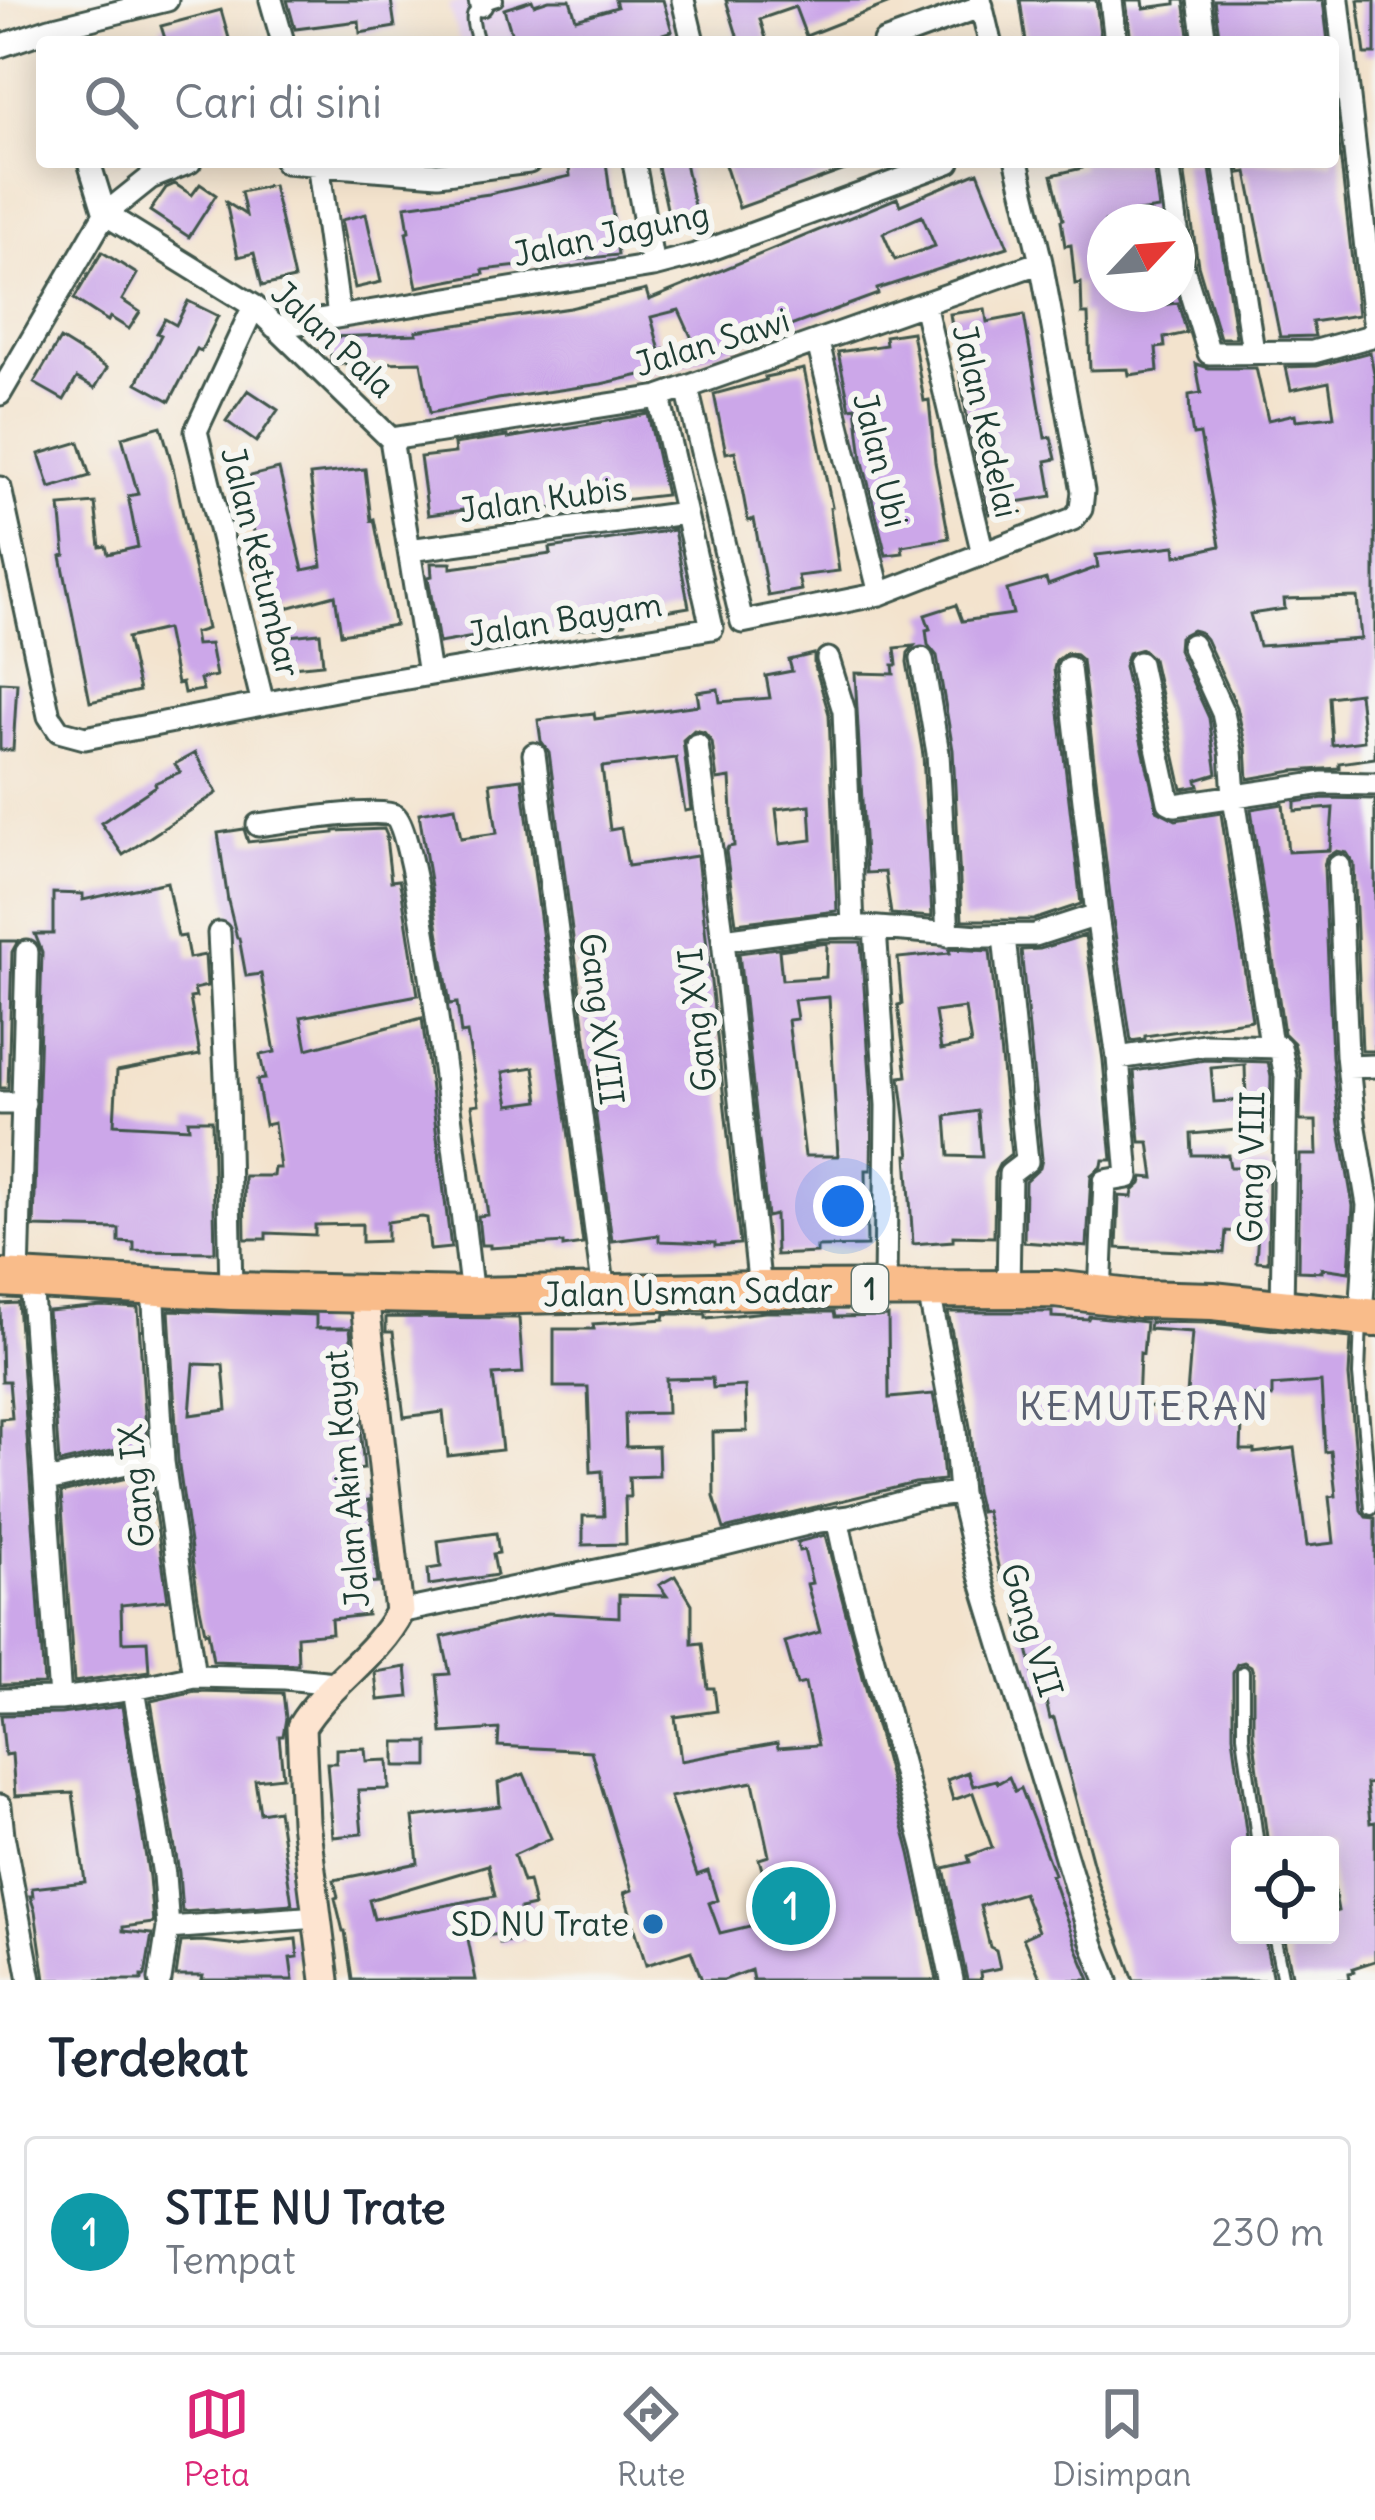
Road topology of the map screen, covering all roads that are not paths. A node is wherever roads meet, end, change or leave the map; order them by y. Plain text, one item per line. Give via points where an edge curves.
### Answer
1 (166, 0) edge
2 (271, 0) edge
3 (682, 0) edge
4 (1111, 0) edge
5 (1199, 0) edge
6 (1338, 0) edge
7 (486, 2) edge
8 (981, 3) edge
9 (52, 35) edge
10 (281, 36) edge
11 (476, 36) edge
12 (691, 36) edge
13 (899, 36) edge
14 (989, 36) edge
15 (1115, 36) edge
16 (1204, 36) edge
17 (36, 38) edge
18 (0, 46) edge
19 (91, 168) edge
20 (175, 168) edge
21 (319, 168) edge
22 (373, 168) edge
23 (482, 168) edge
24 (635, 168) edge
25 (933, 168) edge
26 (1019, 168) edge
27 (1169, 168) edge
28 (1225, 168) edge
29 (1173, 204) edge
30 (105, 214) junction
31 (1040, 262) junction
32 (653, 266) junction
33 (1195, 301) edge
34 (925, 304) junction
35 (254, 305) junction
36 (340, 316) junction
37 (275, 327) junction
38 (1375, 332) edge
39 (818, 343) junction
40 (1253, 351) junction
41 (3, 380) edge
42 (687, 388) junction
43 (659, 398) junction
44 (391, 439) junction
45 (0, 488) edge
46 (686, 513) junction
47 (409, 550) junction
48 (983, 554) junction
49 (880, 594) junction
50 (1192, 645) dead end
51 (828, 659) dead end
52 (922, 659) dead end
53 (1139, 663) dead end
54 (1070, 668) dead end
55 (429, 674) junction
56 (263, 704) junction
57 (697, 745) dead end
58 (534, 754) dead end
59 (1375, 784) edge
60 (1234, 797) junction
61 (258, 825) dead end
62 (1339, 866) dead end
63 (1097, 915) junction
64 (864, 927) junction
65 (219, 933) dead end
66 (948, 935) junction
67 (1004, 936) junction
68 (723, 940) junction
69 (27, 952) dead end
70 (1271, 1045) junction
71 (1118, 1058) junction
72 (1375, 1066) edge
73 (1348, 1067) junction
74 (0, 1102) edge
75 (24, 1103) junction
76 (17, 1279) edge
77 (153, 1286) junction
78 (885, 1289) junction
79 (760, 1290) junction
80 (1008, 1290) junction
81 (231, 1291) junction
82 (929, 1291) junction
83 (604, 1293) junction
84 (364, 1294) junction
85 (1100, 1295) junction
86 (472, 1296) junction
87 (1282, 1308) junction
88 (1368, 1317) edge
89 (164, 1462) junction
90 (47, 1481) junction
91 (960, 1493) junction
92 (1371, 1509) dead end
93 (838, 1518) junction
94 (399, 1612) junction
95 (1243, 1672) dead end
96 (194, 1676) junction
97 (335, 1683) junction
98 (134, 1689) junction
99 (60, 1699) junction
100 (0, 1700) edge
101 (0, 1806) edge
102 (1257, 1836) edge
103 (318, 1917) junction
104 (168, 1928) junction
105 (1276, 1944) edge
106 (30, 1980) edge
107 (160, 1980) edge
108 (325, 1980) edge
109 (952, 1980) edge
110 (1107, 1980) edge
111 (1283, 1980) edge

1 - 9 street
2 - 10 street
3 - 12 street
4 - 15 street
5 - 16 street
6 - 38 street
7 - 11 lane via 472,13
8 - 13 street
8 - 14 street
17 - 18 street
19 - 30 street
20 - 30 street
21 - 36 street
22 - 23 street
24 - 32 street
25 - 32 street, Jalan Jagung
26 - 31 street
27 - 29 street
28 - 40 street
30 - 35 street, Jalan Pala
30 - 41 street
31 - 34 street, Jalan Sawi
31 - 48 street via 1081,509
32 - 36 street, Jalan Jagung
33 - 40 street via 1206,350
34 - 39 street, Jalan Sawi
34 - 48 street, Jalan Kedelai
35 - 37 street, Jalan Pala
35 - 56 street, Jalan Ketumbar via 196,431
36 - 37 street, Jalan Jagung
37 - 44 street, Jalan Pala
38 - 40 street via 1313,352
39 - 42 street, Jalan Sawi
39 - 49 street, Jalan Ubi
42 - 43 street, Jalan Sawi
42 - 49 street via 742,622
43 - 44 street, Jalan Sawi
43 - 46 street
44 - 47 street
45 - 56 street, Jalan Bayam via 58,731 85,738
46 - 47 street, Jalan Kubis
46 - 55 street, Jalan Bayam via 712,628
47 - 55 street
48 - 49 street
50 - 60 street via 1223,713
51 - 64 street via 844,710
52 - 66 street via 938,753
53 - 60 street via 1169,802
54 - 63 street
55 - 56 street, Jalan Bayam
57 - 68 street, Gang XVI
58 - 83 street, Gang XVIII
59 - 60 street
60 - 70 street
61 - 86 street via 368,813 400,820 427,945
62 - 73 street
63 - 67 street
63 - 71 street
64 - 66 street
64 - 68 street
64 - 78 street via 886,1105
65 - 81 street
66 - 67 street
67 - 80 street via 1027,1161 1010,1174
68 - 79 street, Gang XVI
69 - 75 street
70 - 71 street, Gang VIII
70 - 87 street, Gang VIII via 1280,1047 1286,1076
71 - 85 street via 1128,1177 1105,1181
72 - 73 street
73 - 88 street via 1369,1205
74 - 75 street
75 - 76 street
76 - 77 highway, Jalan Usman Sadar / 1
76 - 90 street
77 - 81 highway, Jalan Usman Sadar / 1
77 - 89 street, Gang IX
78 - 79 highway, Jalan Usman Sadar / 1
78 - 82 highway, Jalan Usman Sadar / 1
79 - 83 highway, Jalan Usman Sadar / 1
80 - 82 highway, Jalan Usman Sadar / 1
80 - 85 highway, Jalan Usman Sadar / 1
81 - 84 highway, Jalan Usman Sadar / 1
82 - 91 street, Gang VII
83 - 86 highway, Jalan Usman Sadar / 1
84 - 86 highway, Jalan Usman Sadar / 1
84 - 94 main road, Jalan Akim Kayat
85 - 87 highway, Jalan Usman Sadar / 1
87 - 88 highway, Jalan Usman Sadar / 1
88 - 92 lane via 1359,1376
89 - 90 street via 157,1456
89 - 96 street, Gang IX
90 - 99 street
91 - 93 street
91 - 110 street, Gang VII
93 - 94 street
93 - 109 street
94 - 97 main road, Jalan Akim Kayat via 390,1631
95 - 102 lane
96 - 97 street
96 - 98 street
97 - 103 main road, Jalan Akim Kayat via 300,1731
98 - 99 street
98 - 104 street
99 - 100 street
101 - 106 street
103 - 104 street
103 - 108 main road, Jalan Akim Kayat
104 - 107 street
105 - 111 lane

